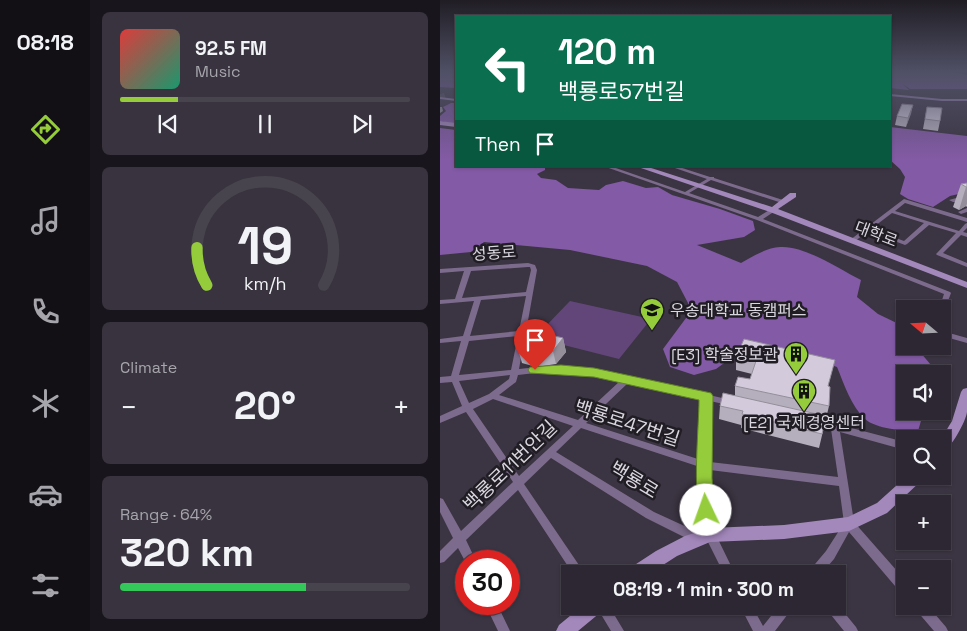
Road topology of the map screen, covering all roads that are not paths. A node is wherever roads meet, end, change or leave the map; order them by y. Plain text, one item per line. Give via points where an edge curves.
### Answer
1 (440, 123) edge
2 (455, 125) edge
3 (607, 167) edge
4 (641, 167) edge
5 (674, 167) edge
6 (712, 178) junction
7 (699, 186) junction
8 (685, 194) junction
9 (793, 195) dead end
10 (784, 202) junction
11 (774, 210) junction
12 (891, 211) junction
13 (963, 213) edge
14 (967, 216) edge
15 (759, 219) junction
16 (967, 220) edge
17 (928, 223) junction
18 (967, 225) edge
19 (867, 230) junction
20 (959, 233) junction
21 (967, 235) edge
22 (854, 242) junction
23 (843, 252) junction
24 (967, 265) edge
25 (468, 269) junction
26 (440, 271) edge
27 (967, 285) edge
28 (530, 294) junction
29 (478, 299) junction
30 (458, 300) junction
31 (945, 300) edge
32 (440, 302) edge
33 (523, 333) junction
34 (951, 337) edge
35 (466, 338) junction
36 (440, 341) edge
37 (967, 341) edge
38 (516, 372) junction
39 (454, 378) junction
40 (440, 380) edge
41 (626, 380) junction
42 (967, 392) edge
43 (492, 396) junction
44 (706, 396) junction
45 (734, 403) edge
46 (467, 407) junction
47 (965, 409) edge
48 (440, 420) edge
49 (808, 420) edge
50 (579, 424) junction
51 (835, 426) junction
52 (951, 435) edge
53 (896, 443) edge
54 (550, 452) junction
55 (705, 465) junction
56 (519, 481) junction
57 (842, 482) junction
58 (907, 485) edge
59 (440, 502) edge
60 (849, 524) junction
61 (705, 537) junction
62 (460, 539) junction
63 (465, 550) edge
64 (440, 558) edge
65 (574, 565) edge
66 (647, 565) edge
67 (724, 565) edge
68 (822, 565) edge
69 (896, 578) edge
70 (496, 615) edge
71 (584, 615) edge
72 (608, 615) edge
73 (750, 615) edge
74 (779, 615) edge
75 (839, 615) edge
76 (928, 615) edge
77 (504, 631) edge
78 (565, 631) edge
79 (618, 631) edge
80 (758, 631) edge
81 (766, 631) edge
82 (852, 631) edge
83 (942, 631) edge

1 - 2 main road
3 - 8 street, 대학로
4 - 7 main road, 대학로
5 - 6 street
6 - 7 street
6 - 10 street
7 - 8 street
7 - 11 main road, 대학로
8 - 15 street, 대학로
9 - 10 main road
10 - 11 main road
11 - 15 street
11 - 22 main road, 대학로
12 - 13 street via 904,200
12 - 17 street
12 - 19 street
13 - 14 street
13 - 16 street
15 - 23 street, 대학로
17 - 19 street via 905,243
17 - 20 street
18 - 20 street
19 - 22 street
20 - 21 street
20 - 24 street via 939,254
22 - 23 street
22 - 27 main road, 대학로
23 - 31 street via 948,293
25 - 26 street, 성동로
25 - 28 street, 성동로 via 533,266
25 - 30 street
28 - 29 street
28 - 33 street, 성동로
29 - 30 street
29 - 35 street
30 - 32 street
33 - 35 street
33 - 38 street, 성동로
34 - 37 street
35 - 36 street
35 - 39 street
38 - 39 street
38 - 41 street via 561,370
38 - 43 street via 513,380
39 - 40 street
39 - 46 street
41 - 44 street
41 - 50 street, 백룡로11번안길
42 - 47 main road
43 - 46 street
43 - 50 street, 백룡로47번길
44 - 45 street
44 - 55 street
46 - 48 street
46 - 56 street
47 - 52 main road
49 - 51 street
50 - 54 street, 백룡로11번안길
50 - 55 street, 백룡로47번길
51 - 53 street
51 - 57 street
54 - 56 street, 백룡로11번안길
54 - 61 street, 백룡로 via 650,514
55 - 57 street, 백룡로47번길
55 - 61 street via 708,526
56 - 62 street, 백룡로11번안길
56 - 65 street
57 - 60 street
58 - 60 main road, 백룡로 via 882,508
59 - 62 street
60 - 61 main road, 백룡로
60 - 68 street
60 - 69 street
61 - 66 main road, 백룡로
61 - 67 street
62 - 63 street
62 - 64 street, 백룡로11번안길
70 - 77 street
71 - 78 main road
72 - 79 street
73 - 80 street
74 - 81 street
75 - 82 street
76 - 83 street

